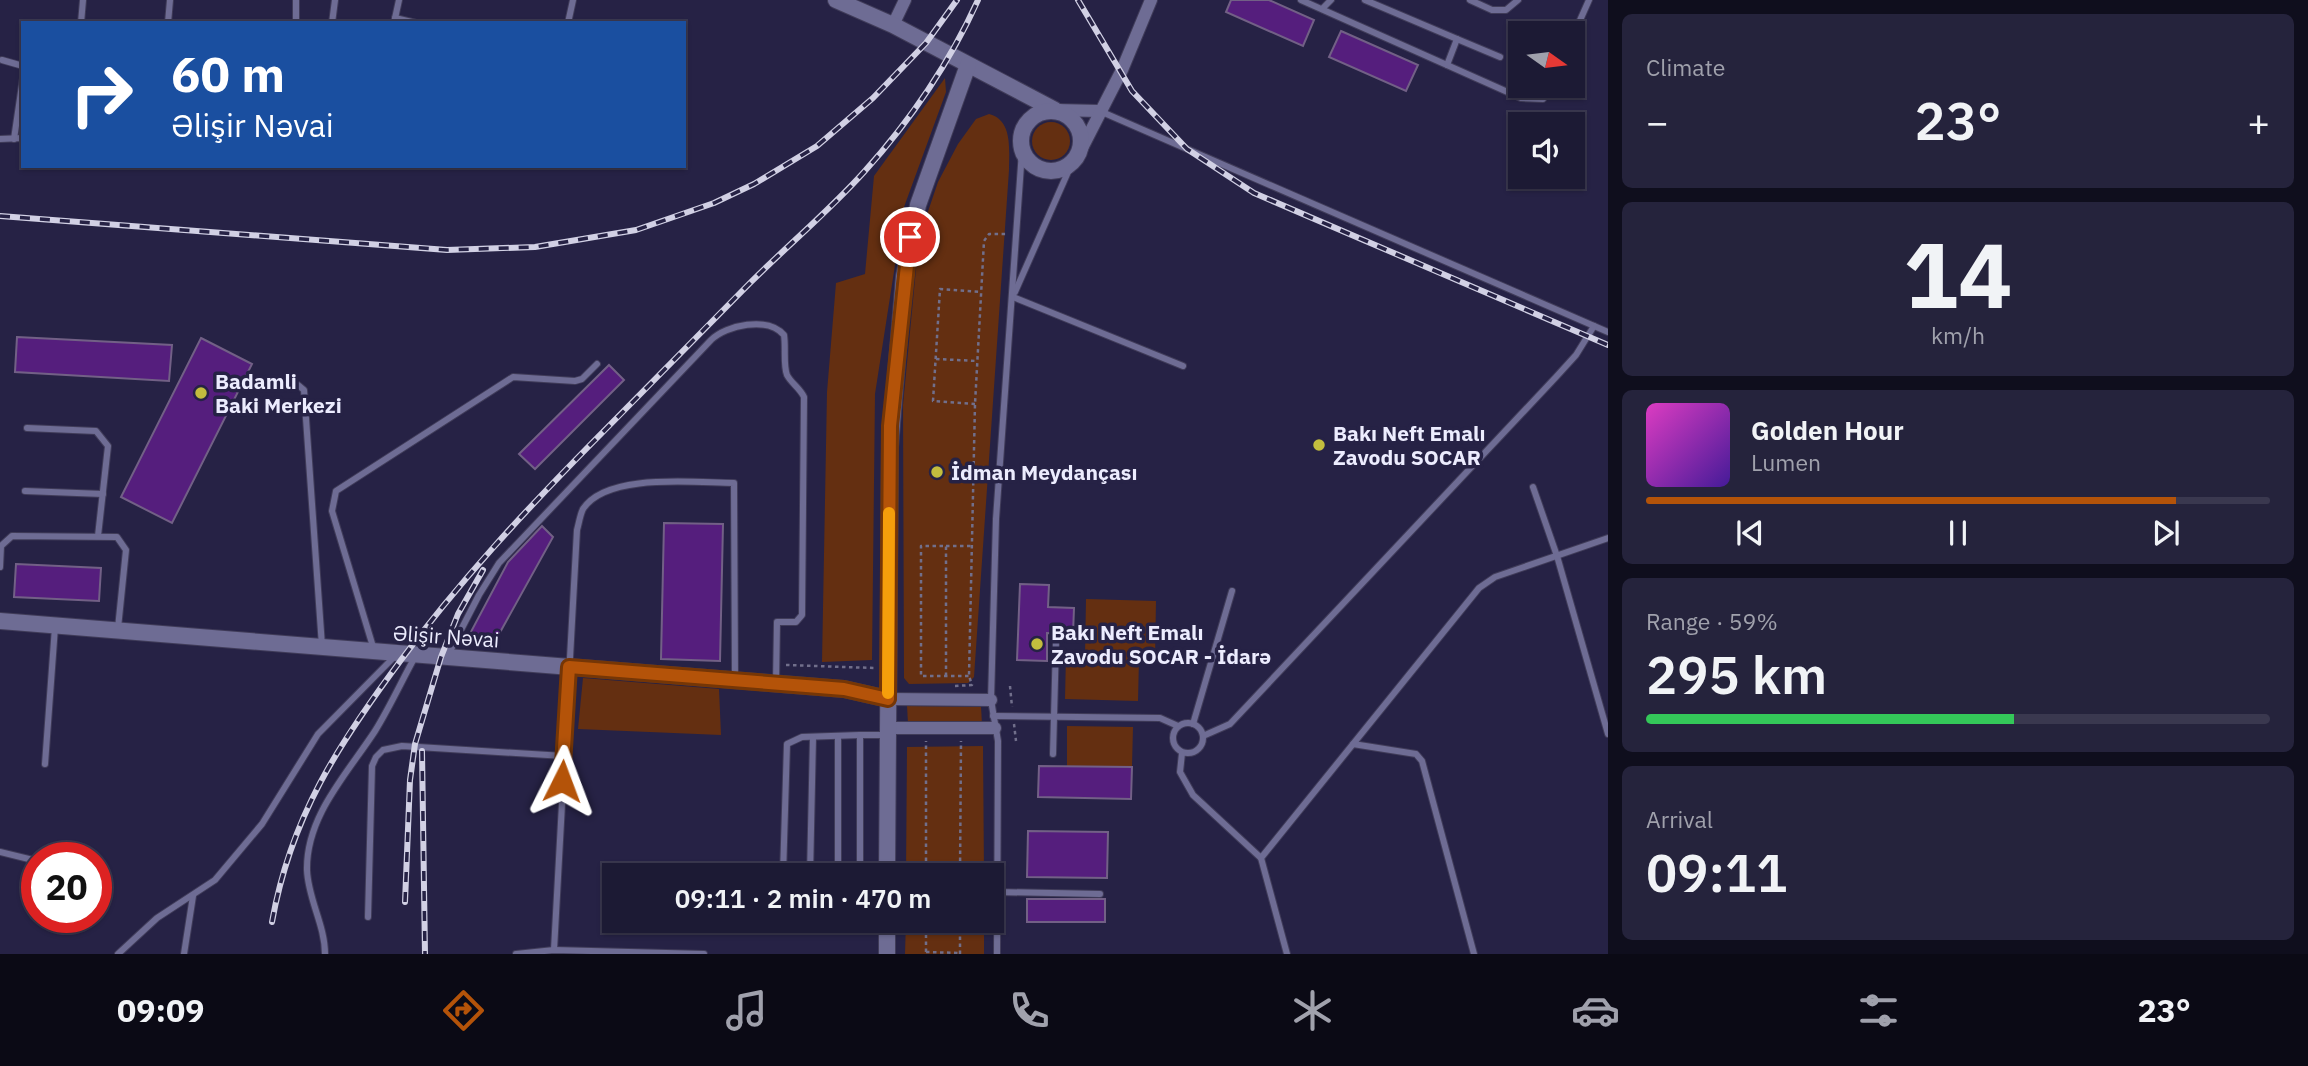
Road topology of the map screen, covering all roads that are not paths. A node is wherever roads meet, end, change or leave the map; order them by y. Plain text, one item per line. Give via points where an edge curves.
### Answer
1 (83, 0) edge
2 (170, 0) edge
3 (296, 0) edge
4 (335, 0) edge
5 (399, 0) edge
6 (573, 0) edge
7 (836, 0) edge
8 (905, 0) edge
9 (1151, 0) edge
10 (1301, 0) edge
11 (1331, 0) edge
12 (1365, 0) edge
13 (1470, 0) edge
14 (1518, 0) edge
15 (1589, 0) edge
16 (1322, 9) junction
17 (81, 21) edge
18 (168, 21) edge
19 (296, 21) edge
20 (332, 21) edge
21 (395, 21) edge
22 (568, 21) edge
23 (1580, 21) edge
24 (893, 25) junction
25 (1457, 39) junction
26 (1500, 58) dead end
27 (2, 60) dead end
28 (21, 65) edge
29 (968, 65) junction
30 (1447, 65) junction
31 (21, 92) edge
32 (1508, 92) edge
33 (1521, 98) edge
34 (1544, 98) edge
35 (1055, 110) junction
36 (1100, 111) junction
37 (21, 138) edge
38 (0, 139) edge
39 (14, 139) junction
40 (1022, 151) junction
41 (1076, 159) junction
42 (1013, 297) junction
43 (1594, 326) junction
44 (1608, 332) edge
45 (597, 365) dead end
46 (1183, 366) dead end
47 (277, 382) dead end
48 (27, 428) dead end
49 (1533, 487) dead end
50 (25, 491) dead end
51 (103, 495) junction
52 (98, 537) junction
53 (1608, 538) edge
54 (1557, 556) junction
55 (0, 568) edge
56 (1232, 591) dead end
57 (0, 621) edge
58 (55, 625) junction
59 (118, 630) junction
60 (1056, 642) dead end
61 (322, 647) junction
62 (374, 651) junction
63 (397, 653) junction
64 (416, 654) junction
65 (447, 657) junction
66 (569, 667) junction
67 (735, 680) junction
68 (776, 683) junction
69 (888, 699) junction
70 (991, 700) junction
71 (1054, 717) junction
72 (994, 722) junction
73 (1193, 724) junction
74 (1178, 726) junction
75 (888, 731) junction
76 (1608, 734) edge
77 (860, 735) junction
78 (1203, 736) junction
79 (813, 737) junction
80 (838, 737) junction
81 (1353, 744) junction
82 (1182, 753) junction
83 (1053, 754) dead end
84 (564, 756) junction
85 (45, 764) dead end
86 (0, 852) edge
87 (21, 857) edge
88 (1261, 858) junction
89 (783, 863) edge
90 (810, 863) edge
91 (838, 863) edge
92 (860, 863) edge
93 (887, 863) edge
94 (997, 863) edge
95 (1004, 892) edge
96 (1100, 894) dead end
97 (193, 896) junction
98 (368, 917) dead end
99 (887, 933) edge
100 (997, 933) edge
101 (554, 950) junction
102 (118, 954) edge
103 (184, 954) edge
104 (325, 954) edge
105 (516, 954) edge
106 (704, 954) edge
107 (887, 954) edge
108 (997, 954) edge
109 (1287, 954) edge
110 (1474, 954) edge

1 - 17 lane
2 - 18 lane
3 - 19 lane
4 - 20 lane
5 - 21 lane
6 - 22 lane
7 - 24 street
8 - 24 street
9 - 36 street
10 - 16 lane
11 - 16 lane
12 - 25 lane
13 - 14 lane via 1506,10
15 - 23 lane
16 - 30 lane
24 - 29 street
25 - 26 lane
25 - 30 lane
27 - 28 lane
29 - 35 street
29 - 69 street via 913,223 904,277 890,437
30 - 32 lane
31 - 39 lane
33 - 34 lane
35 - 36 street
35 - 40 street via 1032,117 1024,127
35 - 41 street via 1075,121 1082,142
36 - 41 street
36 - 43 lane
37 - 39 lane
38 - 39 lane
40 - 41 street via 1038,169 1050,172 1062,170
40 - 42 lane
41 - 42 lane
42 - 46 lane
42 - 70 lane via 996,519
43 - 44 lane
43 - 78 lane via 1570,362 1230,724
45 - 62 lane via 575,381 513,377 336,491 332,511
47 - 61 lane via 304,390
48 - 51 lane via 96,431 108,446
49 - 54 lane
50 - 51 lane
51 - 52 lane
52 - 55 lane via 12,536 1,546
52 - 59 lane via 117,537 126,550
53 - 54 lane
54 - 76 lane
54 - 81 lane via 1479,587
56 - 73 lane
57 - 58 street, Əlişir Nəvai
58 - 59 street, Əlişir Nəvai
58 - 85 lane
59 - 61 street, Əlişir Nəvai
60 - 71 lane
61 - 62 street, Əlişir Nəvai
62 - 63 street, Əlişir Nəvai
63 - 64 street, Əlişir Nəvai
63 - 97 lane via 318,734 262,824 215,880
64 - 65 street, Əlişir Nəvai
64 - 104 lane via 376,730 330,796 310,839 307,871 325,936
65 - 66 street, Əlişir Nəvai
65 - 68 lane via 499,563 717,334 733,326 770,326 783,335 786,372 804,397 802,615 796,622 777,622
66 - 67 street, Əlişir Nəvai
66 - 67 lane via 577,530 584,507 610,490 642,483 734,483
66 - 84 lane
67 - 68 street, Əlişir Nəvai
68 - 69 street, Əlişir Nəvai via 844,689
69 - 70 street
69 - 75 street
70 - 72 lane
71 - 72 lane
71 - 74 lane via 1160,718
71 - 83 lane
72 - 75 street
72 - 94 lane via 998,741
73 - 74 lane
73 - 78 lane
74 - 82 lane via 1172,741
75 - 77 lane
75 - 93 street
77 - 80 lane
77 - 92 lane
78 - 82 lane via 1197,751
79 - 80 lane
79 - 89 lane via 790,740 785,749
79 - 90 lane
80 - 91 lane
81 - 88 lane
81 - 110 lane via 1416,754 1422,761
82 - 88 lane via 1180,772 1192,795
84 - 98 lane via 422,746 383,750 372,766
84 - 101 lane
86 - 87 lane
88 - 109 lane
95 - 96 lane
97 - 102 lane via 158,918
97 - 103 lane
99 - 107 street
100 - 108 lane
101 - 105 lane
101 - 106 lane

